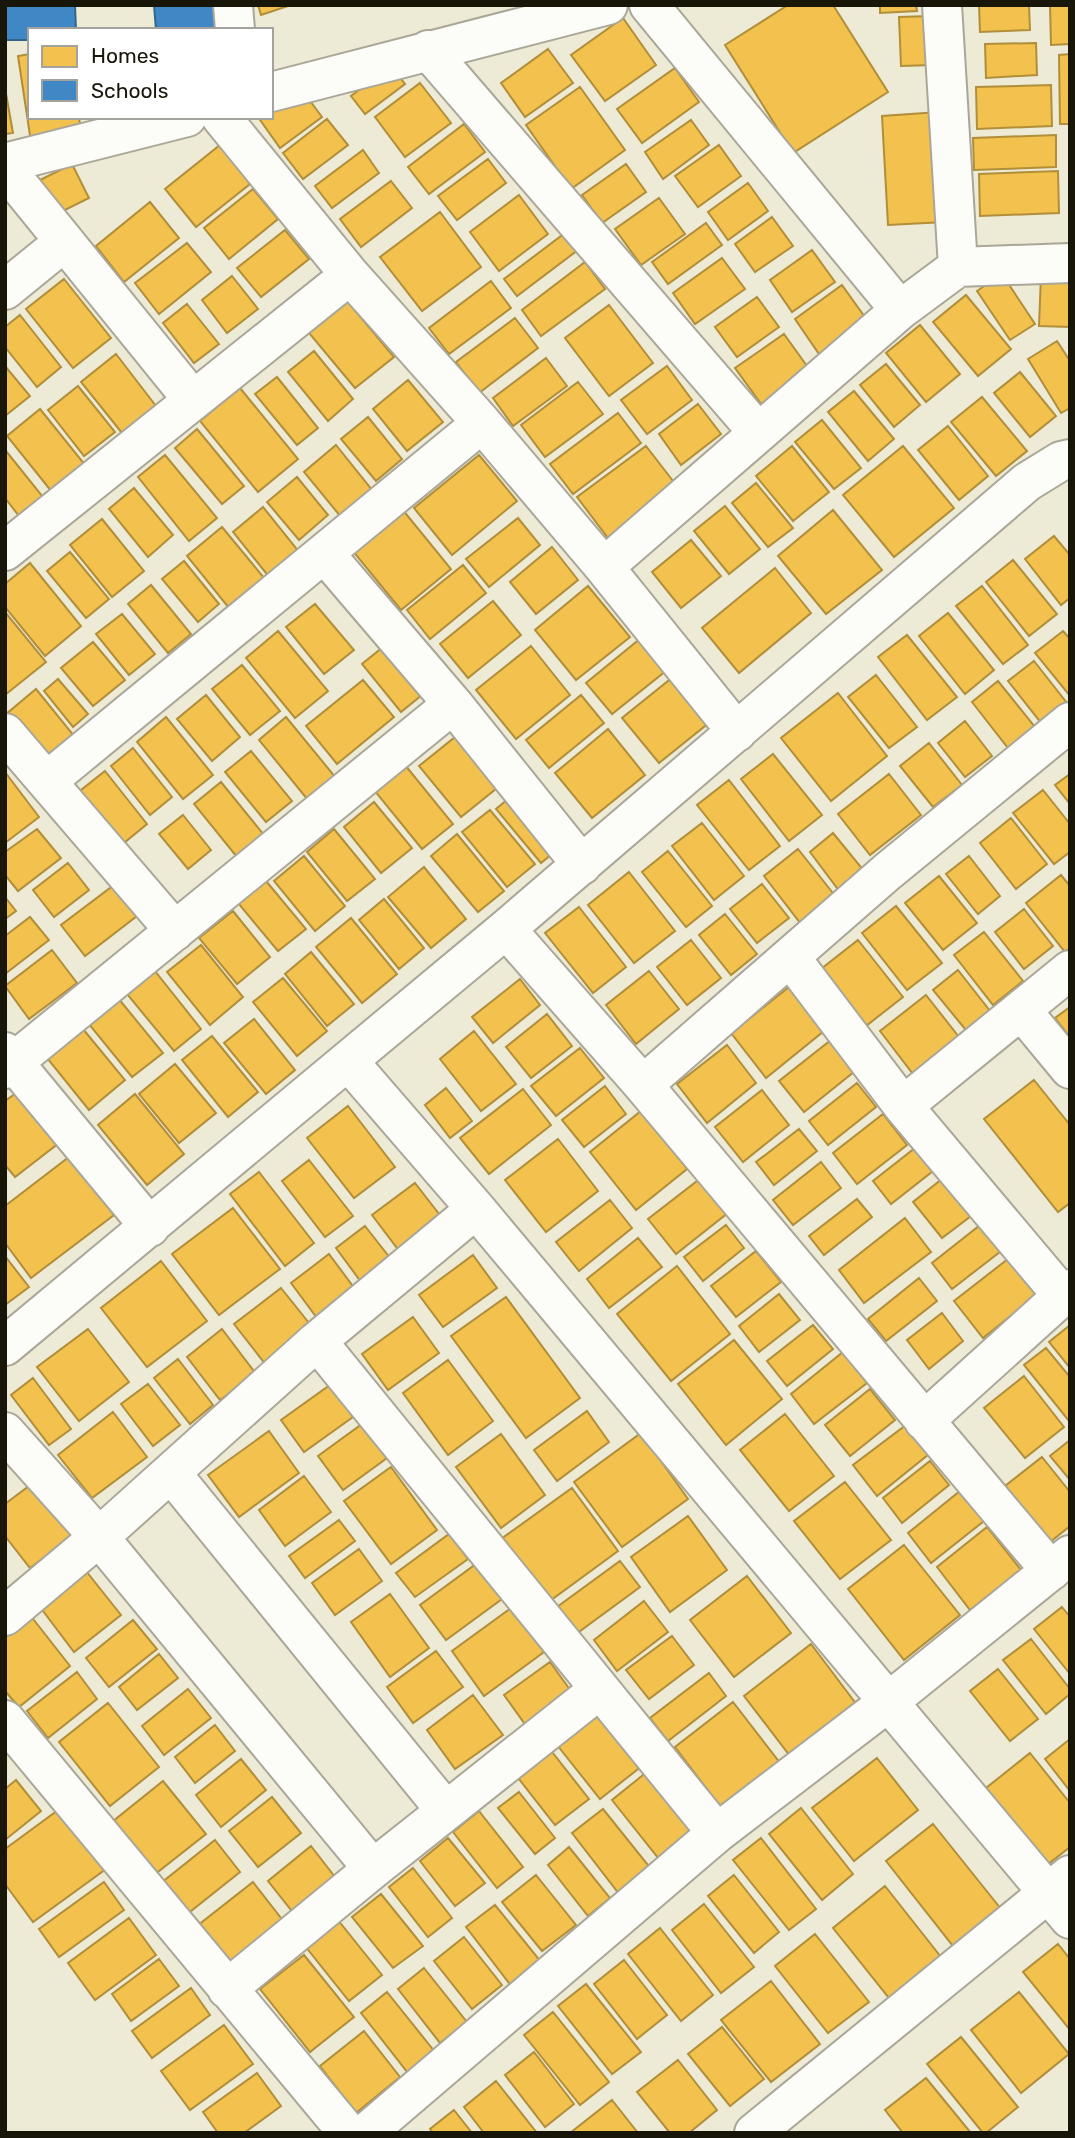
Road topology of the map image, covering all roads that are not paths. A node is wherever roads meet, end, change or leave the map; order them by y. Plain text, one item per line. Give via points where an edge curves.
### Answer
1 (233, 5) edge
2 (608, 5) edge
3 (649, 5) edge
4 (942, 5) edge
5 (546, 13) edge
6 (235, 28) edge
7 (428, 50) junction
8 (273, 91) edge
9 (179, 119) edge
10 (223, 119) edge
11 (5, 165) edge
12 (64, 242) junction
13 (1070, 263) edge
14 (958, 267) junction
15 (350, 275) junction
16 (5, 290) edge
17 (900, 310) junction
18 (193, 400) junction
19 (482, 423) junction
20 (757, 431) junction
21 (1070, 459) edge
22 (5, 551) edge
23 (324, 553) junction
24 (604, 567) junction
25 (453, 704) junction
26 (1070, 722) edge
27 (5, 733) edge
28 (737, 733) junction
29 (47, 782) junction
30 (582, 865) junction
31 (506, 929) junction
32 (174, 931) junction
33 (790, 957) junction
34 (1070, 970) edge
35 (1022, 1011) junction
36 (8, 1061) edge
37 (348, 1061) junction
38 (1070, 1069) edge
39 (643, 1085) junction
40 (903, 1106) junction
41 (477, 1209) junction
42 (150, 1227) junction
43 (1066, 1292) edge
44 (317, 1340) junction
45 (5, 1346) edge
46 (924, 1421) junction
47 (5, 1432) edge
48 (171, 1472) junction
49 (99, 1537) junction
50 (1060, 1563) edge
51 (5, 1616) edge
52 (600, 1689) junction
53 (887, 1703) junction
54 (5, 1720) edge
55 (446, 1811) junction
56 (717, 1833) junction
57 (373, 1869) junction
58 (1063, 1896) edge
59 (227, 1989) junction
60 (348, 2133) edge
61 (366, 2133) edge
62 (754, 2133) edge

1 - 6 street
2 - 5 street
3 - 17 street
4 - 14 street
5 - 7 street
7 - 8 street
7 - 20 street
9 - 11 street
10 - 15 street
11 - 12 street
12 - 16 street
12 - 18 street
13 - 14 street
14 - 17 street
15 - 18 street
15 - 19 street
17 - 20 street
18 - 22 street
19 - 23 street
19 - 24 street
20 - 24 street
21 - 28 street via 1027,482
23 - 25 street
23 - 29 street
24 - 28 street
25 - 30 street
25 - 32 street
26 - 33 street
27 - 29 street
28 - 30 street
29 - 32 street
30 - 31 street
31 - 37 street
31 - 39 street
32 - 36 street
33 - 39 street
33 - 40 street
34 - 35 street
35 - 38 street
35 - 40 street
36 - 42 street
37 - 41 street
37 - 42 street
39 - 46 street
40 - 43 street
41 - 44 street
41 - 53 street
42 - 45 street
43 - 46 street
44 - 48 street
44 - 52 street
46 - 50 street
47 - 49 street
48 - 49 street
48 - 55 street
49 - 51 street
49 - 57 street
50 - 53 street
52 - 55 street
52 - 56 street
53 - 56 street
53 - 58 street
54 - 59 street
55 - 57 street
56 - 61 street
57 - 59 street
58 - 62 street
59 - 60 street

